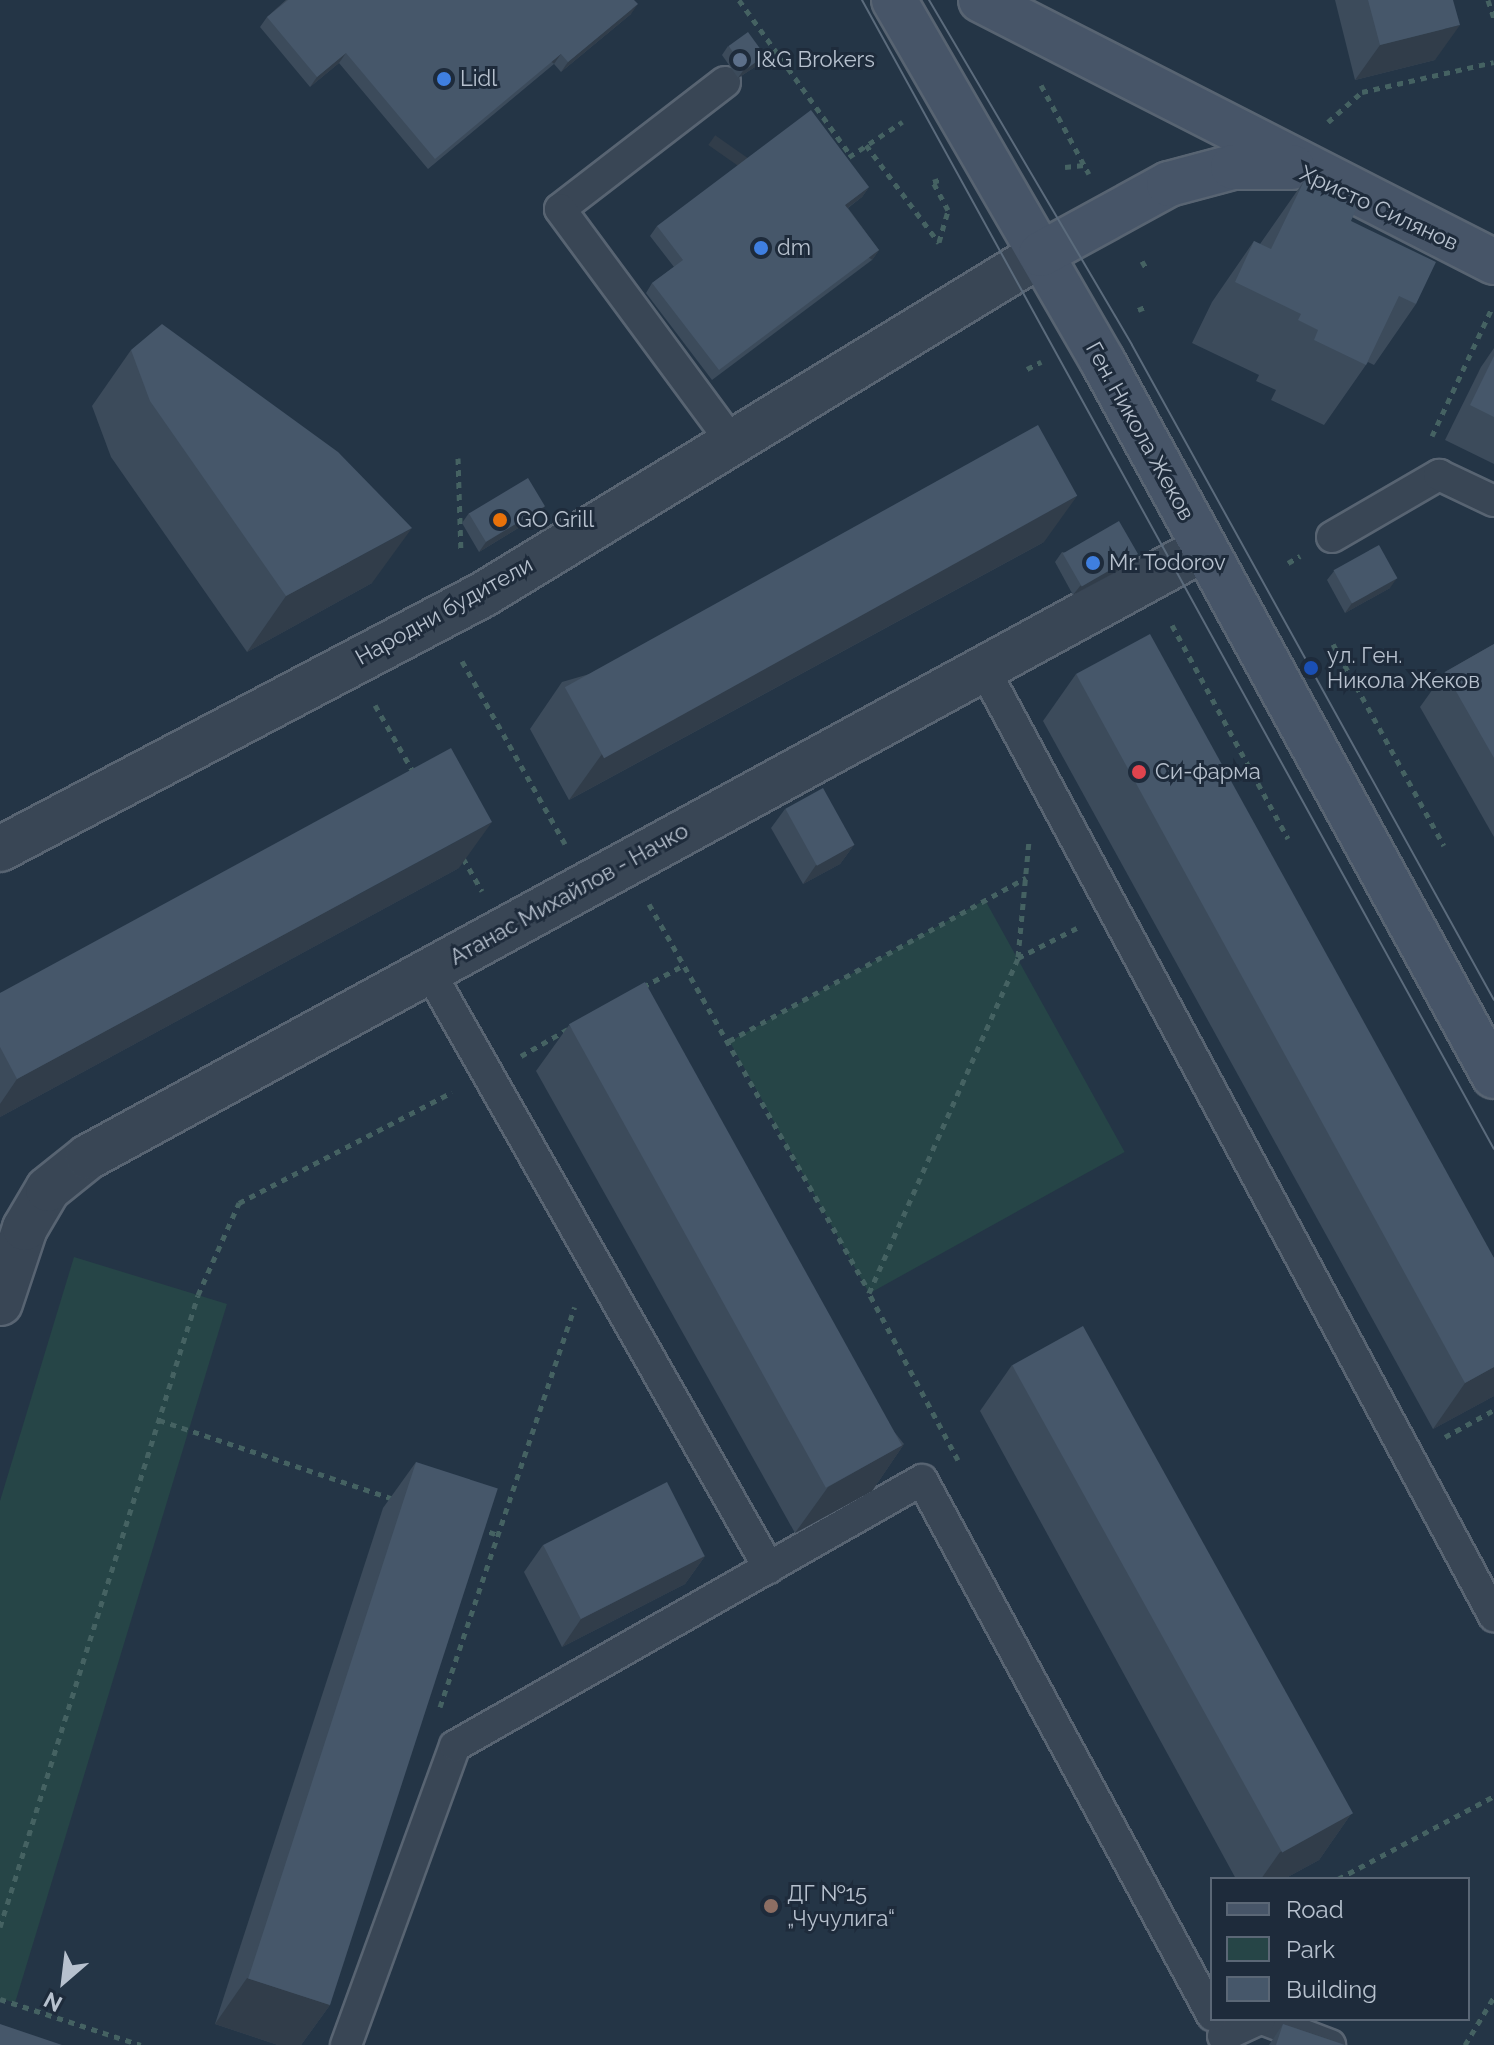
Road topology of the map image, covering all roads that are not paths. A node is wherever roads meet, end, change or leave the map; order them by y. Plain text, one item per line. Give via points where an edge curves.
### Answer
1 (894, 0) edge
2 (981, 0) edge
3 (725, 82) dead end
4 (1299, 167) junction
5 (1041, 254) junction
6 (1494, 262) edge
7 (732, 442) junction
8 (1494, 501) edge
9 (1332, 537) dead end
10 (1205, 548) junction
11 (984, 669) junction
12 (0, 849) edge
13 (429, 971) junction
14 (1494, 1076) edge
15 (0, 1303) edge
16 (769, 1568) junction
17 (1494, 1616) edge
18 (1210, 2016) edge
19 (1252, 2021) edge
20 (1266, 2021) edge
21 (1217, 2029) edge
22 (346, 2045) edge
23 (1330, 2045) edge

1 - 5 street, Ген. Никола Жеков
2 - 4 street
3 - 7 lane via 560,209
4 - 5 street, Христо Силянов via 1233,167 1169,184
4 - 6 street, Христо Силянов
5 - 7 street, Народни будители
5 - 10 street, Ген. Никола Жеков
7 - 12 street, Народни будители via 484,594
8 - 9 lane via 1439,475
10 - 11 street, Атанас Михайлов - Начко
10 - 14 street, Ген. Никола Жеков
11 - 13 street, Атанас Михайлов - Начко
11 - 17 lane
13 - 15 street, Атанас Михайлов - Начко via 88,1157 48,1189
13 - 16 lane
16 - 18 lane via 922,1480
16 - 22 lane via 455,1746
19 - 21 lane
20 - 23 lane

